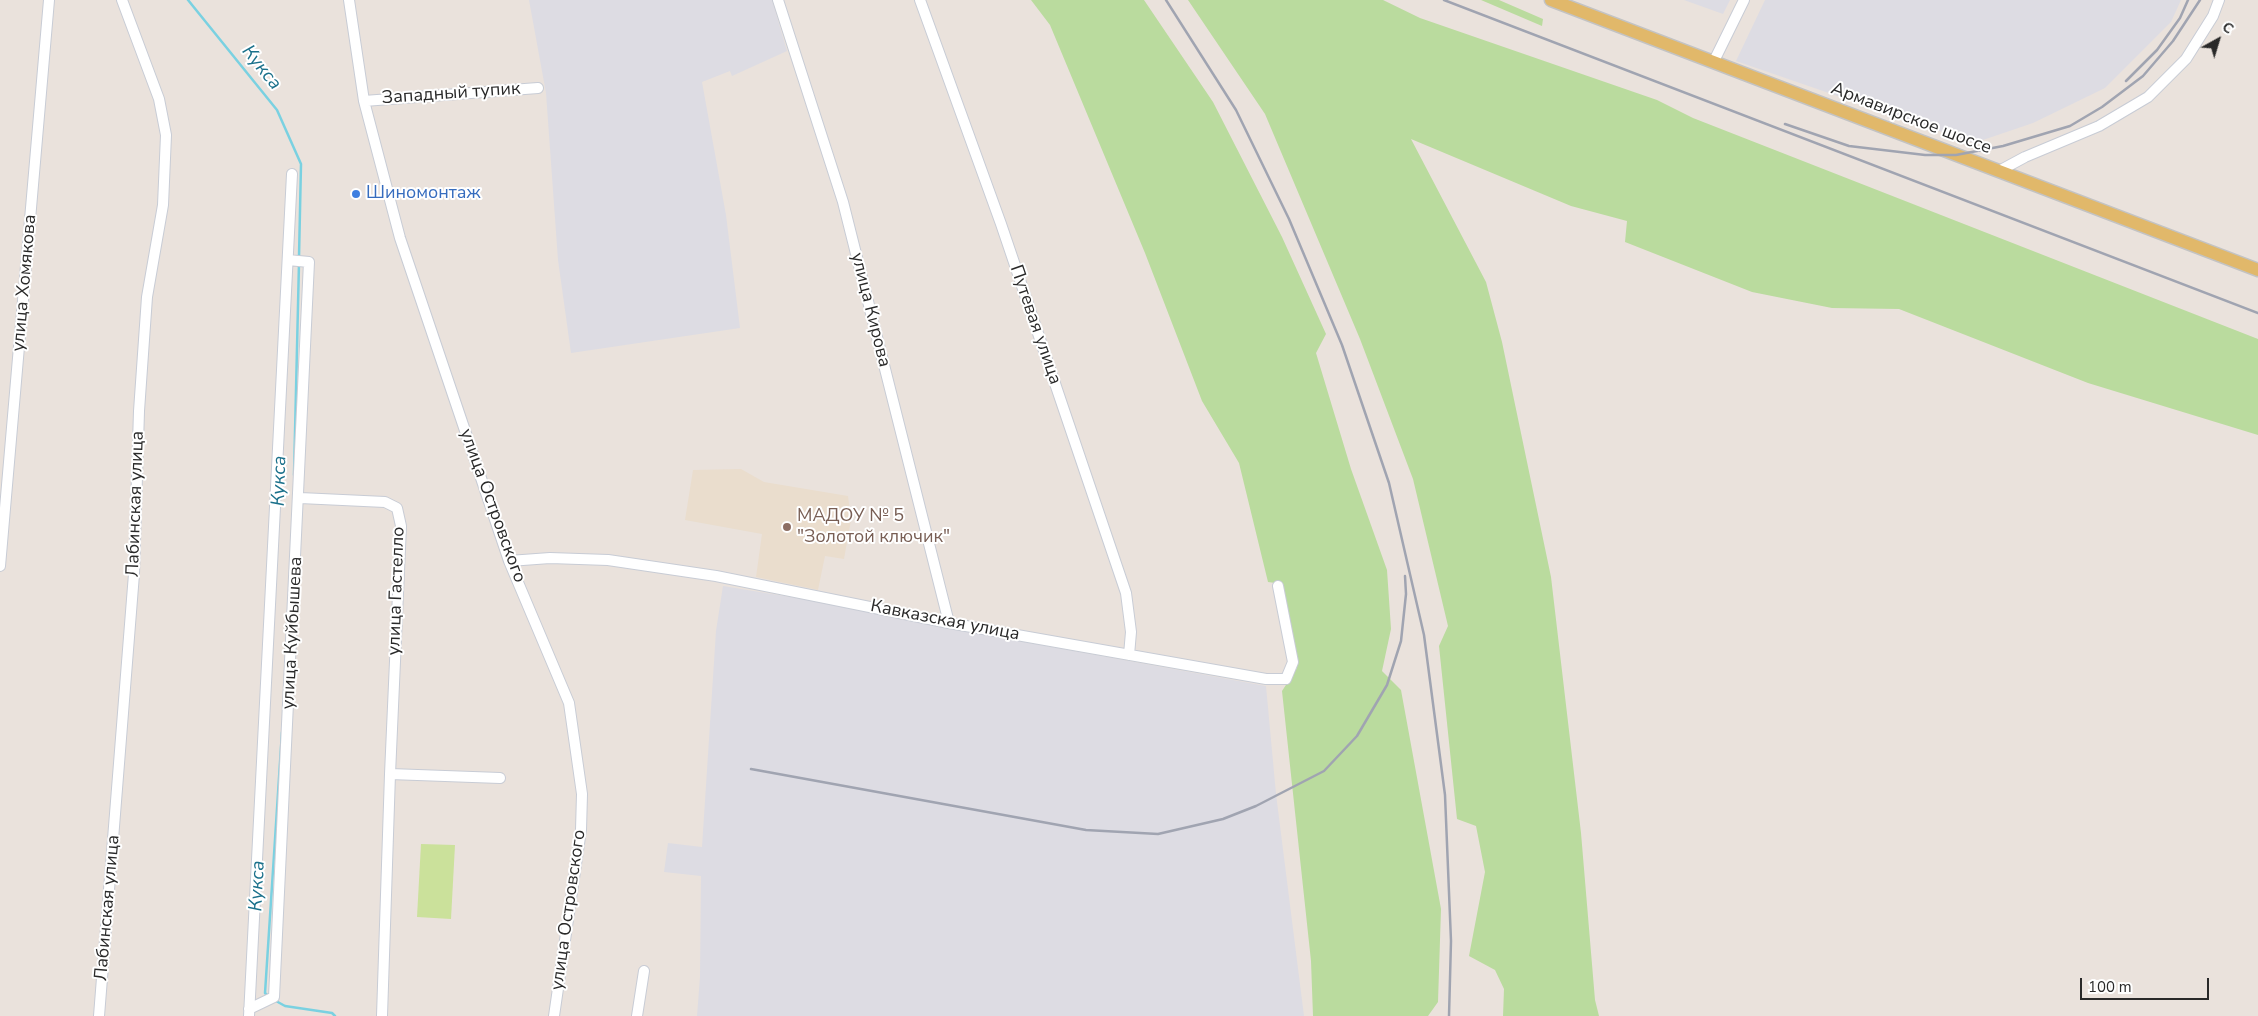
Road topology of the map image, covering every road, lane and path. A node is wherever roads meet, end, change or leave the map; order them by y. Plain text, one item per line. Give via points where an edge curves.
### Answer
1 (49, 0) edge
2 (122, 0) edge
3 (349, 0) edge
4 (778, 0) edge
5 (920, 0) edge
6 (1551, 0) edge
7 (1744, 0) edge
8 (2219, 0) edge
9 (1714, 61) junction
10 (538, 88) dead end
11 (364, 101) junction
12 (1999, 171) junction
13 (292, 174) dead end
14 (295, 261) junction
15 (2258, 270) edge
16 (300, 498) junction
17 (509, 561) junction
18 (0, 566) edge
19 (1278, 586) dead end
20 (949, 623) junction
21 (1129, 655) junction
22 (390, 774) junction
23 (500, 778) dead end
24 (644, 971) dead end
25 (249, 1013) edge
26 (100, 1016) edge
27 (382, 1016) edge
28 (554, 1016) edge
29 (637, 1016) edge

1 - 18 street, улица Хомякова
2 - 26 street, Лабинская улица via 159,99 166,134 163,205 147,298 139,411 134,574
3 - 11 street, улица Островского
4 - 20 street, улица Кирова via 843,202
5 - 21 street, Путевая улица via 1001,224 1126,593 1131,632
6 - 9 main road, Армавирское шоссе
7 - 9 street
8 - 12 street via 2213,16 2186,59 2148,97 2099,126
9 - 12 main road, Армавирское шоссе
10 - 11 street, Западный тупик
11 - 17 street, улица Островского via 400,238
12 - 15 main road, Армавирское шоссе
13 - 14 street, улица Куйбышева
14 - 16 street, улица Куйбышева via 309,262
14 - 25 street, улица Куйбышева
16 - 22 street, улица Гастелло via 385,502 397,508 401,526
16 - 25 street, улица Куйбышева via 274,997
17 - 20 street, Кавказская улица via 550,558 608,560 716,576
17 - 28 street, улица Островского via 569,703 582,794 581,830
19 - 21 street, Кавказская улица via 1293,662 1286,679 1266,679
20 - 21 street, Кавказская улица
22 - 23 street
22 - 27 street, улица Гастелло
24 - 29 street

